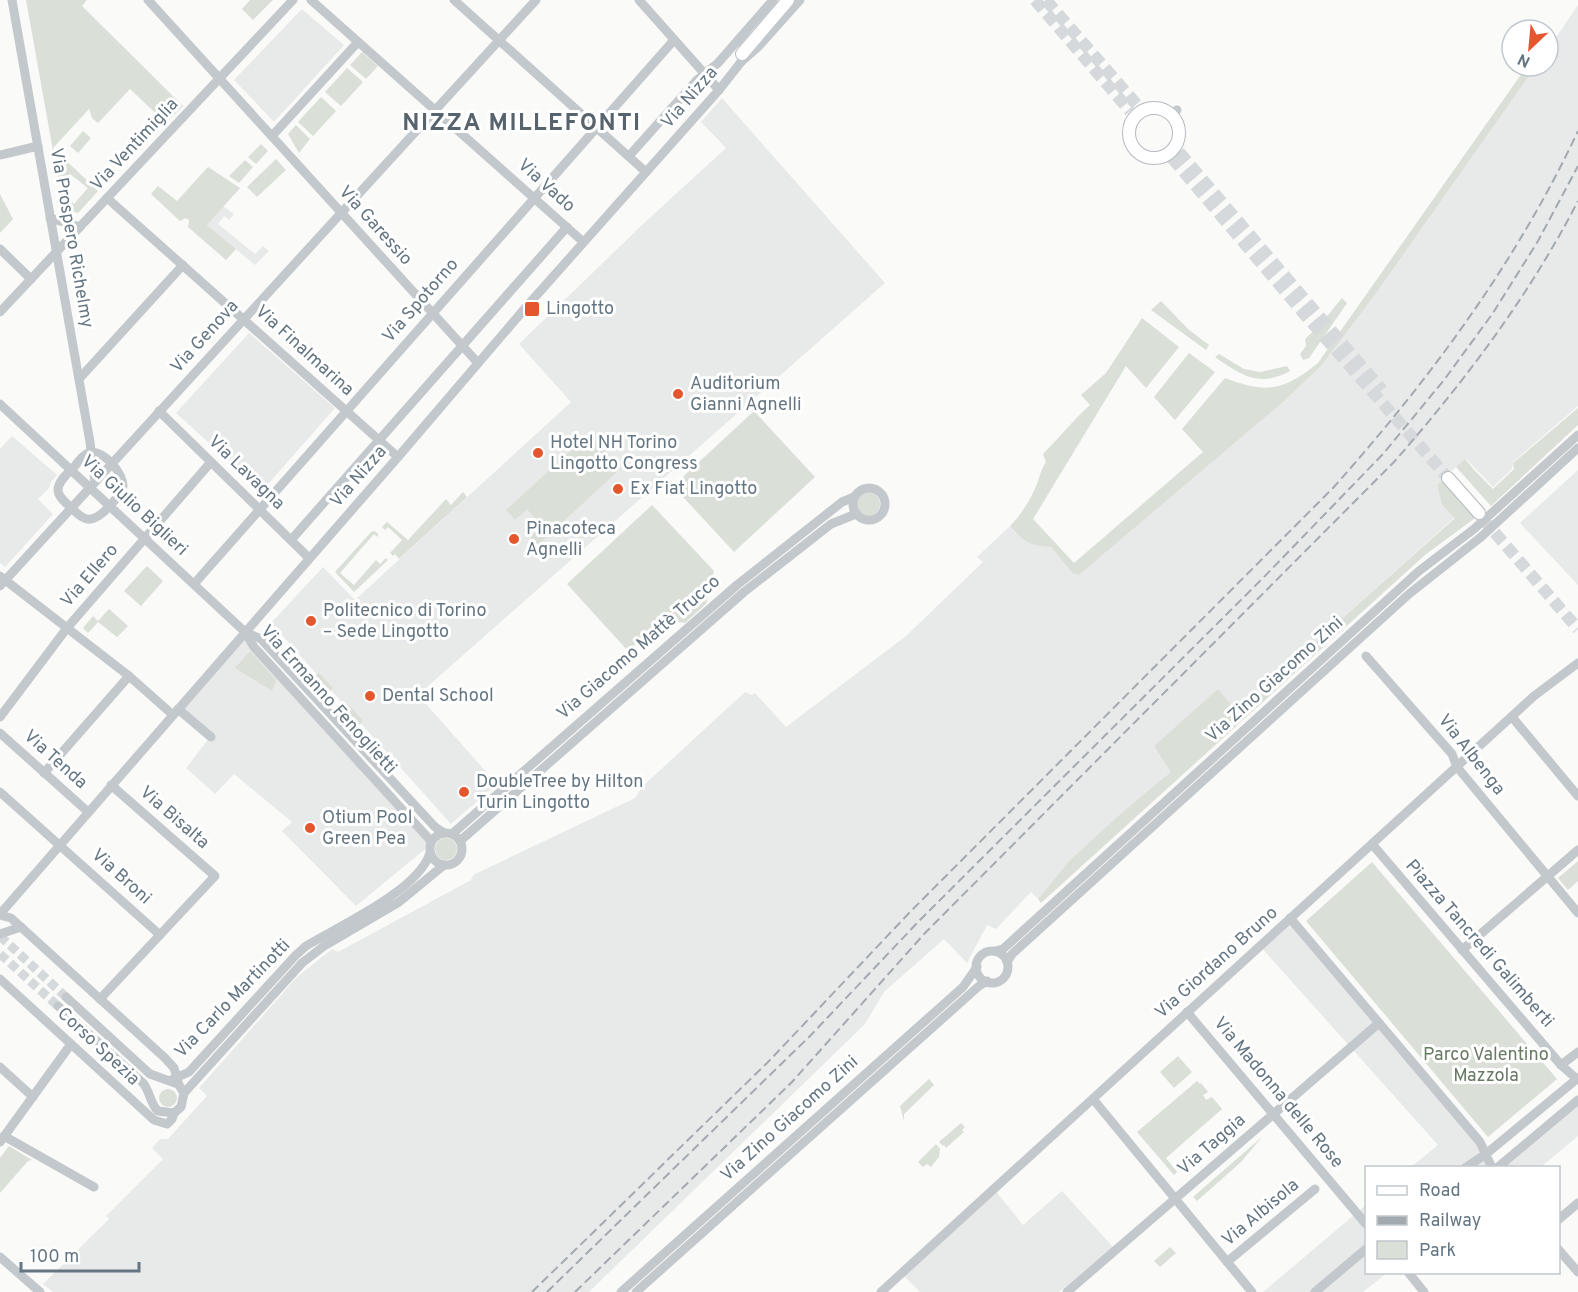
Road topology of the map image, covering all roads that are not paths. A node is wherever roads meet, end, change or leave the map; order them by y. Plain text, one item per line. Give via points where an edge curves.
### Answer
1 (12, 0) edge
2 (148, 0) edge
3 (293, 0) edge
4 (311, 0) edge
5 (454, 0) edge
6 (536, 0) edge
7 (639, 0) edge
8 (773, 0) edge
9 (788, 0) edge
10 (800, 0) edge
11 (745, 33) junction
12 (674, 40) junction
13 (499, 41) junction
14 (358, 42) junction
15 (742, 58) junction
16 (705, 74) junction
17 (220, 79) junction
18 (719, 90) junction
19 (436, 111) junction
20 (596, 127) junction
21 (272, 136) junction
22 (38, 146) junction
23 (1174, 153) joint
24 (0, 155) edge
25 (629, 156) junction
26 (646, 172) junction
27 (107, 198) junction
28 (534, 198) junction
29 (341, 213) junction
30 (50, 218) junction
31 (80, 227) junction
32 (567, 227) junction
33 (580, 240) dead end
34 (0, 249) edge
35 (56, 252) junction
36 (183, 265) junction
37 (31, 279) junction
38 (0, 312) edge
39 (432, 313) junction
40 (244, 319) junction
41 (462, 346) junction
42 (478, 363) junction
43 (79, 379) junction
44 (0, 404) edge
45 (159, 411) junction
46 (346, 411) junction
47 (1578, 435) edge
48 (379, 439) junction
49 (1578, 448) edge
50 (92, 452) junction
51 (398, 457) junction
52 (211, 462) junction
53 (111, 464) junction
54 (70, 470) junction
55 (1451, 475) tunnel mouth
56 (93, 485) junction
57 (854, 497) junction
58 (109, 505) junction
59 (72, 508) junction
60 (260, 510) junction
61 (1482, 511) tunnel mouth
62 (856, 514) junction
63 (145, 539) junction
64 (291, 540) junction
65 (309, 558) junction
66 (2, 581) edge
67 (194, 584) junction
68 (67, 628) junction
69 (245, 632) junction
70 (1366, 656) dead end
71 (1578, 663) edge
72 (129, 676) junction
73 (176, 712) junction
74 (0, 717) edge
75 (1512, 717) junction
76 (0, 733) edge
77 (210, 737) dead end
78 (1457, 767) junction
79 (44, 773) junction
80 (111, 785) junction
81 (0, 792) edge
82 (1578, 796) edge
83 (87, 811) junction
84 (452, 836) junction
85 (432, 841) junction
86 (60, 844) junction
87 (1372, 844) junction
88 (1578, 850) edge
89 (430, 853) junction
90 (444, 865) junction
91 (1548, 876) junction
92 (1578, 913) edge
93 (0, 914) edge
94 (1290, 918) junction
95 (21, 927) junction
96 (0, 934) edge
97 (160, 935) junction
98 (1462, 950) junction
99 (995, 951) junction
100 (1007, 962) junction
101 (977, 968) junction
102 (0, 979) edge
103 (987, 981) junction
104 (66, 997) tunnel mouth
105 (100, 999) junction
106 (58, 1006) tunnel mouth
107 (1187, 1012) junction
108 (1378, 1023) junction
109 (72, 1044) junction
110 (1578, 1052) edge
111 (1578, 1056) edge
112 (0, 1067) edge
113 (1563, 1067) junction
114 (1578, 1079) edge
115 (178, 1084) junction
116 (33, 1097) junction
117 (1093, 1099) junction
118 (1578, 1100) edge
119 (174, 1113) junction
120 (1274, 1113) junction
121 (2, 1139) edge
122 (1486, 1154) junction
123 (1467, 1166) edge
124 (1492, 1166) edge
125 (1498, 1166) edge
126 (94, 1187) dead end
127 (1315, 1189) dead end
128 (1175, 1198) junction
129 (1578, 1203) edge
130 (1560, 1218) edge
131 (1365, 1223) edge
132 (1365, 1250) edge
133 (1560, 1251) edge
134 (0, 1257) edge
135 (1227, 1262) junction
136 (1578, 1272) edge
137 (1410, 1274) edge
138 (40, 1292) edge
139 (621, 1292) edge
140 (636, 1292) edge
141 (881, 1292) edge
142 (1067, 1292) edge
143 (1252, 1292) edge
144 (1315, 1292) edge
145 (1424, 1292) edge

1 - 22 street, Via Prospero Richelmy
2 - 17 street, Via Garessio
3 - 17 street, Via Ventimiglia
4 - 14 street
5 - 13 street
6 - 13 street, Via Genova
7 - 12 street
8 - 11 street, Via Nizza
9 - 15 main road
10 - 15 street, Via Nizza via 758,47
11 - 15 street
11 - 16 street, Via Nizza
12 - 16 street
12 - 20 street, Via Spotorno
13 - 19 street, Via Genova
13 - 20 street
14 - 19 street
14 - 21 street
15 - 18 street, Via Nizza
16 - 18 street
16 - 25 street, Via Nizza
17 - 21 street, Via Garessio
17 - 27 street, Via Ventimiglia
18 - 26 street, Via Nizza
19 - 28 street, Via Vado
19 - 29 street, Via Genova
20 - 25 street
20 - 28 street, Via Spotorno
21 - 29 street, Via Garessio
22 - 24 street
22 - 30 street, Via Prospero Richelmy
23 - 23 main road via 1179,131 1174,112 1154,108 1136,111 1129,129 1135,149 1151,158
25 - 26 street
26 - 42 street, Via Nizza
27 - 31 street, Via Ventimiglia
27 - 36 street, Via Finalmarina
28 - 32 street, Via Vado
28 - 39 street, Via Spotorno
29 - 39 street, Via Garessio
29 - 40 street, Via Genova
30 - 31 street
30 - 35 street, Via Prospero Richelmy
31 - 35 street, Via Ventimiglia
32 - 33 street, Via Vado
32 - 41 street
34 - 37 street
35 - 37 street, Via Ventimiglia
35 - 43 street, Via Prospero Richelmy
36 - 40 street, Via Finalmarina
36 - 43 street
37 - 38 street, Via Ventimiglia
39 - 41 street, Via Garessio
39 - 46 street, Via Spotorno
40 - 45 street, Via Genova
40 - 46 street, Via Finalmarina
41 - 42 street, Via Garessio
41 - 48 street
42 - 51 street, Via Nizza
43 - 50 street, Via Prospero Richelmy
44 - 54 street, Via Giulio Biglieri
45 - 52 street, Via Lavagna
45 - 53 street, Via Genova
46 - 48 street, Via Finalmarina
46 - 60 street, Via Spotorno
47 - 99 street, Via Zino Giacomo Zini via 1474,529 1419,571 1003,949
48 - 51 street, Via Finalmarina
48 - 64 street
49 - 100 street, Via Zino Giacomo Zini via 1481,537 1409,594
50 - 53 street
50 - 54 street
50 - 56 street, Via Prospero Richelmy
51 - 65 street, Via Nizza
52 - 60 street, Via Lavagna
52 - 63 street, Via Ellero
53 - 56 street, Via Genova
53 - 58 street via 120,473 123,486
54 - 56 street, Via Giulio Biglieri
54 - 59 street via 58,490
55 - 61 main road
56 - 58 street, Via Giulio Biglieri
56 - 59 street, Via Genova
57 - 62 street
57 - 62 street via 862,489 870,488 885,503 882,513 874,519 866,520
57 - 84 street, Via Giacomo Mattè Trucco via 842,502 736,585
58 - 59 street via 91,520
58 - 63 street, Via Giulio Biglieri
59 - 66 street, Via Genova
60 - 64 street, Via Lavagna
60 - 67 street, Via Spotorno
62 - 84 street, Via Giacomo Mattè Trucco via 831,524 744,592 473,831
63 - 67 street, Via Giulio Biglieri
63 - 68 street, Via Ellero
64 - 65 street, Via Lavagna
65 - 69 street, Via Nizza
66 - 68 street
67 - 69 street, Via Giulio Biglieri
68 - 72 street
68 - 74 street, Via Ellero
69 - 73 street, Via Nizza
69 - 84 street, Via Ermanno Fenoglietti via 261,639 435,827
69 - 85 street, Via Ermanno Fenoglietti via 254,647
70 - 78 street, Via Albenga via 1452,754
71 - 75 street, Via Giordano Bruno
72 - 73 street
72 - 79 street
73 - 77 street
73 - 80 street, Via Nizza
75 - 78 street, Via Giordano Bruno
75 - 82 street
76 - 79 street, Via Tenda
78 - 87 street, Via Giordano Bruno
78 - 91 street, Via Albenga
79 - 83 street, Via Tenda
80 - 83 street, Via Nizza
80 - 97 street, Via Bisalta via 215,876
81 - 86 street, Via Broni
83 - 86 street, Via Nizza
84 - 85 street via 439,834
84 - 90 street via 462,848 460,857
85 - 89 street
86 - 93 street, Via Nizza
86 - 97 street, Via Broni
87 - 94 street, Via Giordano Bruno
87 - 98 street, Piazza Tancredi Galimberti
88 - 91 street
89 - 90 street
89 - 115 street, Via Carlo Martinotti via 423,867 393,894 295,956
90 - 115 street, Via Carlo Martinotti via 399,902 302,963
91 - 92 street, Via Albenga
91 - 98 street
93 - 95 street, Corso Spezia
94 - 107 street, Via Giordano Bruno
94 - 108 street
95 - 96 street
95 - 105 street, Corso Spezia
97 - 105 street
98 - 113 street, Piazza Tancredi Galimberti
99 - 100 street
99 - 101 street via 982,955
100 - 103 street via 1003,978
101 - 103 street
101 - 139 street, Via Zino Giacomo Zini via 963,987
102 - 109 street, Corso Spezia
103 - 140 street, Via Zino Giacomo Zini
104 - 115 street, Corso Spezia via 150,1074
105 - 115 street, Corso Spezia via 165,1058 174,1068
106 - 119 street, Corso Spezia via 143,1083 155,1108
107 - 117 street, Via Giordano Bruno
107 - 120 street, Via Madonna delle Rose
108 - 120 street, Via Taggia
108 - 122 street via 1480,1142
109 - 116 street
109 - 119 street, Corso Spezia via 154,1120 167,1124
110 - 113 street
111 - 113 street
112 - 116 street
113 - 114 street, Piazza Tancredi Galimberti
114 - 122 street
115 - 119 street via 182,1107
116 - 121 street
117 - 128 street
117 - 141 street, Via Giordano Bruno
118 - 125 street
120 - 128 street, Via Taggia
120 - 131 street, Via Madonna delle Rose
121 - 126 street
122 - 123 street
122 - 124 street
127 - 135 street, Via Albisola
128 - 135 street
128 - 142 street, Via Taggia
129 - 130 street
132 - 144 street
133 - 136 street
134 - 138 street
135 - 143 street
137 - 145 street

